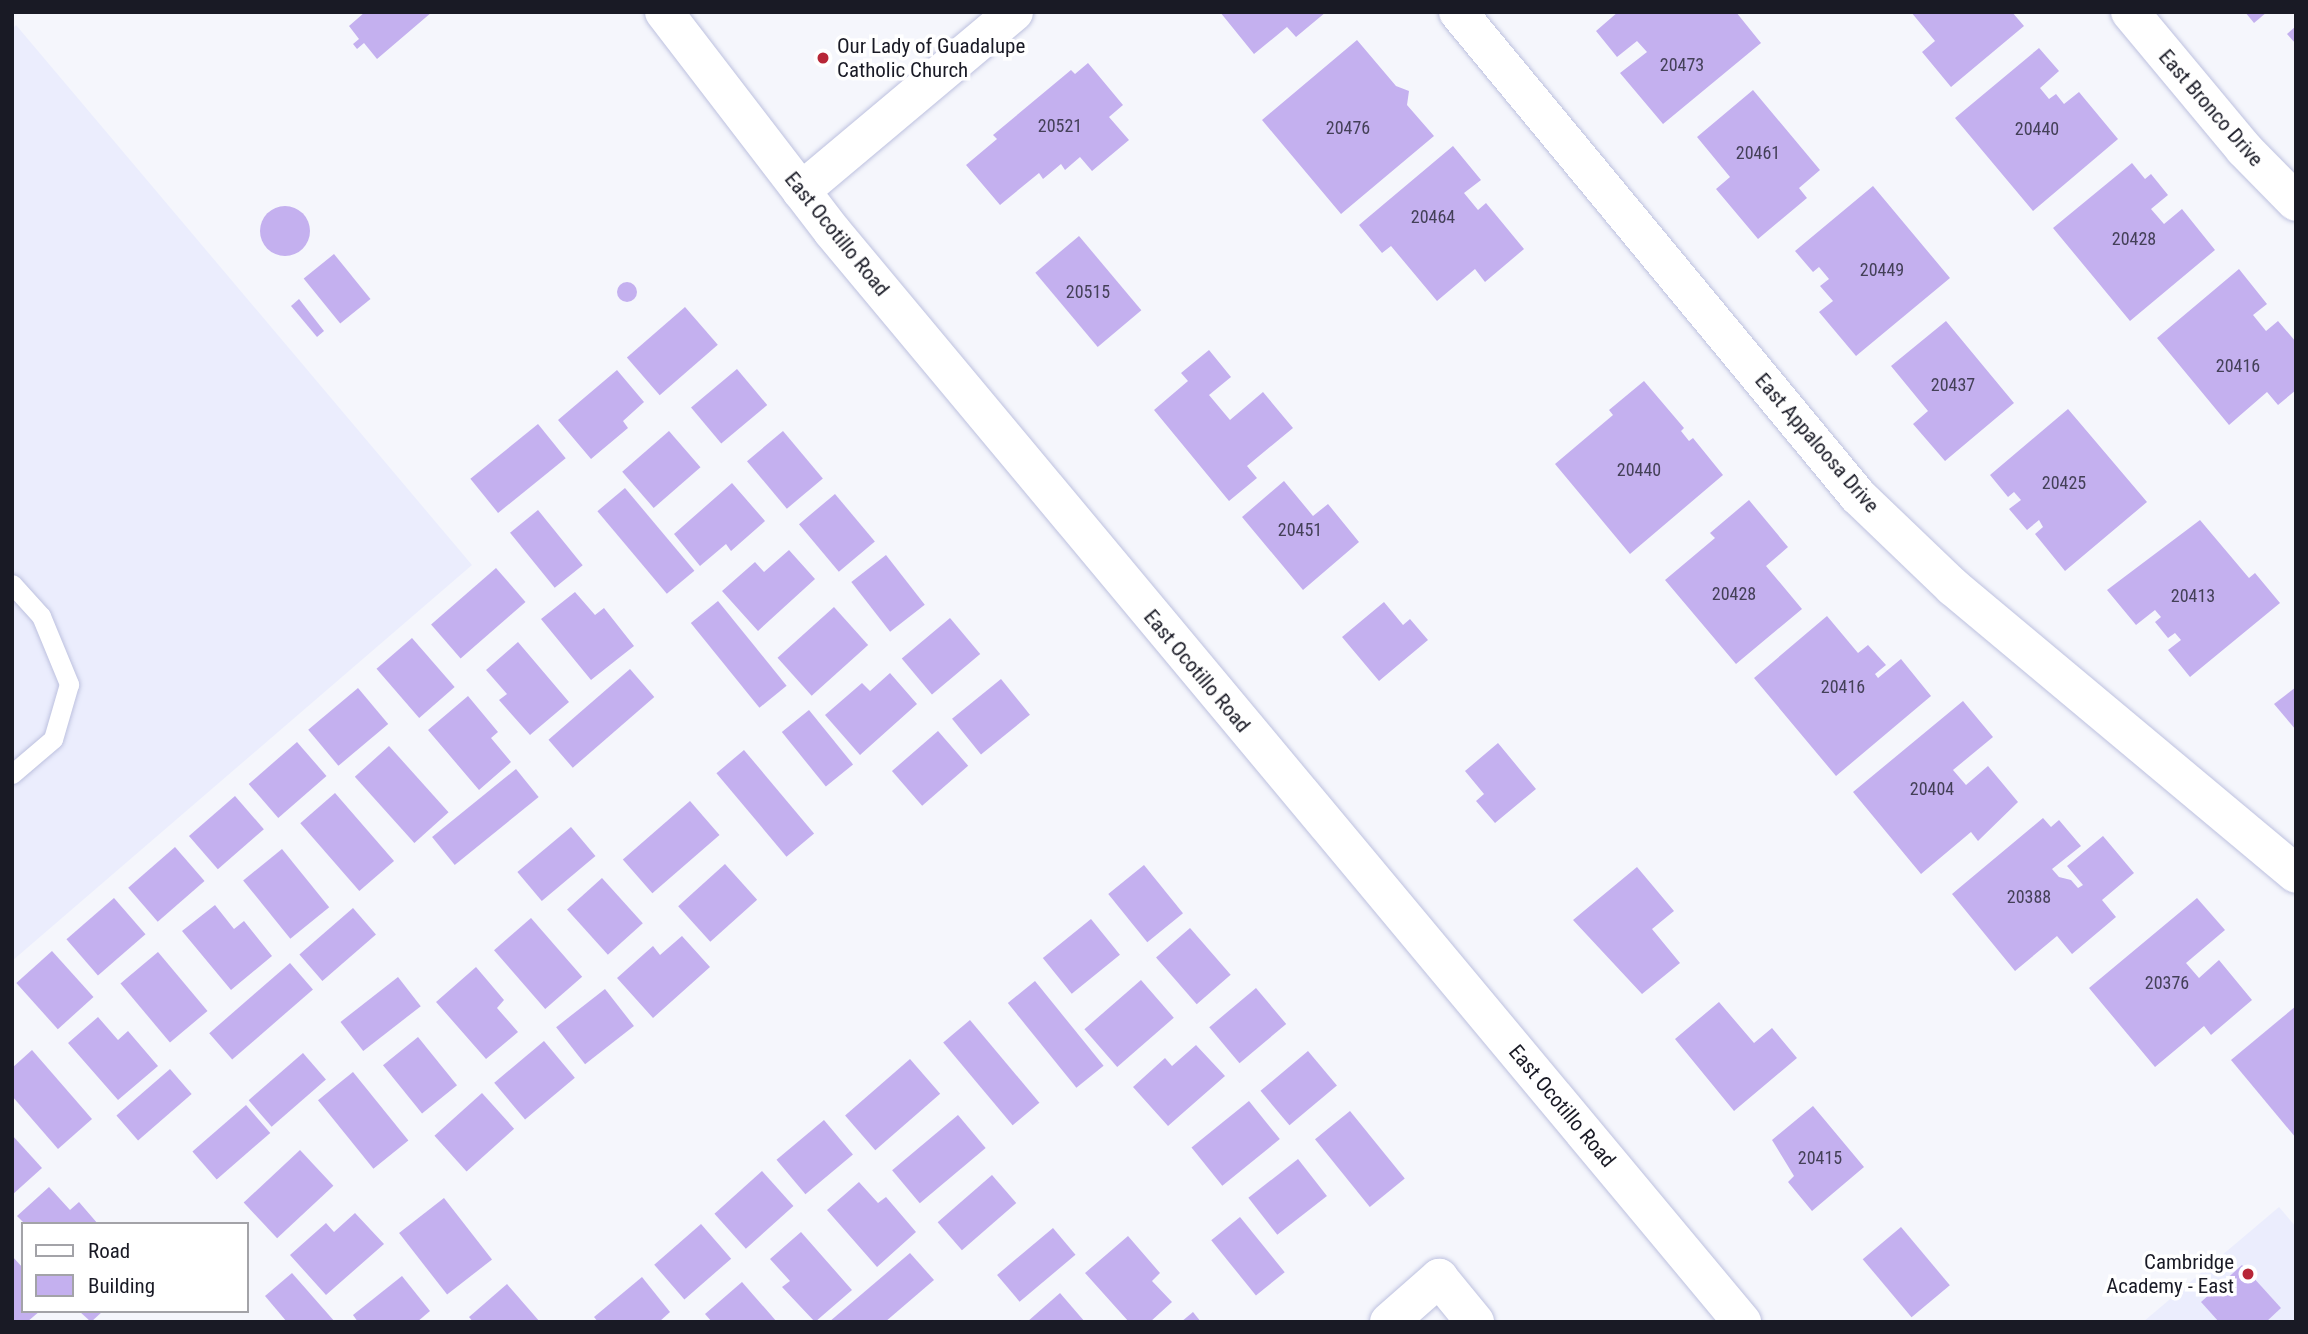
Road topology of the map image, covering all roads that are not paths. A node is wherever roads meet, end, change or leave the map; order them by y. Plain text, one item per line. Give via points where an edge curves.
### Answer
1 (664, 12) edge
2 (1014, 12) edge
3 (1458, 12) edge
4 (2130, 12) edge
5 (801, 191) junction
6 (2296, 202) edge
7 (12, 584) edge
8 (12, 774) edge
9 (2296, 874) edge
10 (1389, 1322) edge
11 (1475, 1322) edge
12 (1742, 1322) edge

1 - 5 street, East Ocotillo Road
2 - 5 street
3 - 9 street, East Appaloosa Drive via 1858,496 1953,587
4 - 6 street, East Bronco Drive via 2244,149
5 - 12 street, East Ocotillo Road
7 - 8 lane via 41,616 69,684 53,739
10 - 11 street via 1439,1278

